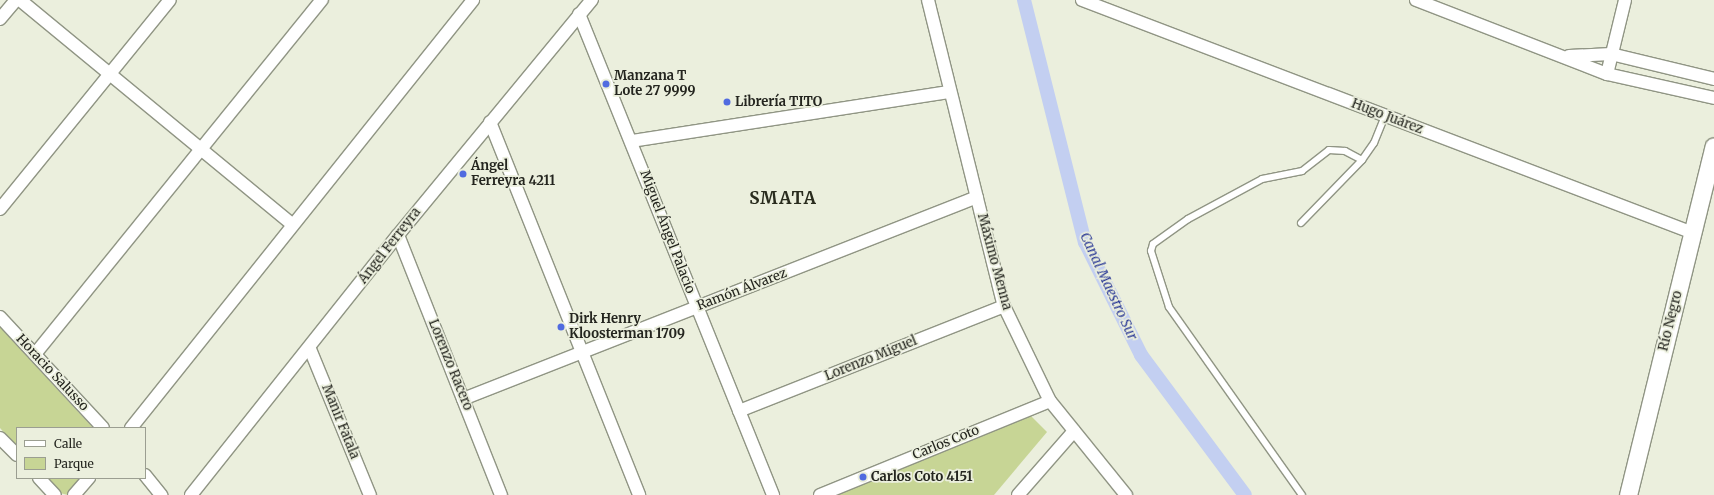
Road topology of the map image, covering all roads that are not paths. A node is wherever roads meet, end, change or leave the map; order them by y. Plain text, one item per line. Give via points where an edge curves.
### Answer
1 (16, 0) edge
2 (20, 0) edge
3 (170, 0) edge
4 (322, 0) edge
5 (473, 0) edge
6 (592, 0) edge
7 (928, 0) edge
8 (1082, 0) edge
9 (1416, 0) edge
10 (1626, 0) edge
11 (579, 14) junction
12 (0, 19) edge
13 (1611, 54) junction
14 (1565, 56) junction
15 (1607, 74) junction
16 (110, 75) junction
17 (1714, 79) edge
18 (949, 92) junction
19 (1714, 98) edge
20 (1385, 116) junction
21 (490, 122) junction
22 (632, 141) junction
23 (1714, 146) edge
24 (202, 150) junction
25 (1362, 160) junction
26 (977, 198) junction
27 (0, 209) edge
28 (1301, 223) dead end
29 (292, 224) junction
30 (1693, 233) junction
31 (398, 235) junction
32 (1004, 306) junction
33 (697, 308) junction
34 (0, 318) edge
35 (310, 349) junction
36 (582, 353) junction
37 (35, 354) junction
38 (463, 399) junction
39 (1050, 401) junction
40 (739, 411) junction
41 (102, 427) edge
42 (131, 427) edge
43 (1074, 431) junction
44 (0, 438) edge
45 (16, 454) edge
46 (146, 476) edge
47 (40, 479) edge
48 (87, 479) edge
49 (55, 495) edge
50 (74, 495) edge
51 (161, 495) edge
52 (191, 495) edge
53 (370, 495) edge
54 (501, 495) edge
55 (639, 495) edge
56 (773, 495) edge
57 (820, 495) edge
58 (1018, 495) edge
59 (1126, 495) edge
60 (1302, 495) edge
61 (1628, 495) edge

1 - 12 street
2 - 16 street
3 - 16 street
4 - 24 street
5 - 29 street
6 - 11 street, Ángel Ferreyra
7 - 18 street, Máximo Menna
8 - 20 street, Hugo Juárez
9 - 14 street
10 - 13 street
11 - 21 street, Ángel Ferreyra
11 - 22 street, Miguel Ángel Palacio via 606,84
13 - 14 street
13 - 15 street
13 - 17 street
14 - 15 street
15 - 19 street
16 - 24 street
16 - 27 street
18 - 22 street
18 - 26 street, Máximo Menna
20 - 25 lane via 1374,143
20 - 30 street, Hugo Juárez
21 - 31 street, Ángel Ferreyra
21 - 36 street
22 - 33 street, Miguel Ángel Palacio
23 - 30 street, Río Negro
24 - 29 street
24 - 37 street
25 - 28 lane
25 - 60 lane via 1345,151 1329,150 1302,171 1262,179 1188,219 1153,244 1151,251 1169,307
26 - 32 street, Máximo Menna
26 - 33 street, Ramón Álvarez
29 - 42 street
30 - 61 street, Río Negro
31 - 35 street, Ángel Ferreyra
31 - 38 street, Lorenzo Racero
32 - 39 street, Máximo Menna
32 - 40 street, Lorenzo Miguel
33 - 36 street, Ramón Álvarez
33 - 40 street, Miguel Ángel Palacio
34 - 37 street, Horacio Salusso
35 - 52 street, Ángel Ferreyra
35 - 53 street, Manir Fatala
36 - 38 street, Ramón Álvarez
36 - 55 street
37 - 41 street, Horacio Salusso
38 - 54 street, Lorenzo Racero
39 - 43 street, Máximo Menna
39 - 57 street, Carlos Coto
40 - 56 street, Miguel Ángel Palacio
43 - 58 street
43 - 59 street, Máximo Menna
44 - 45 street
46 - 51 street
47 - 49 street
48 - 50 street

